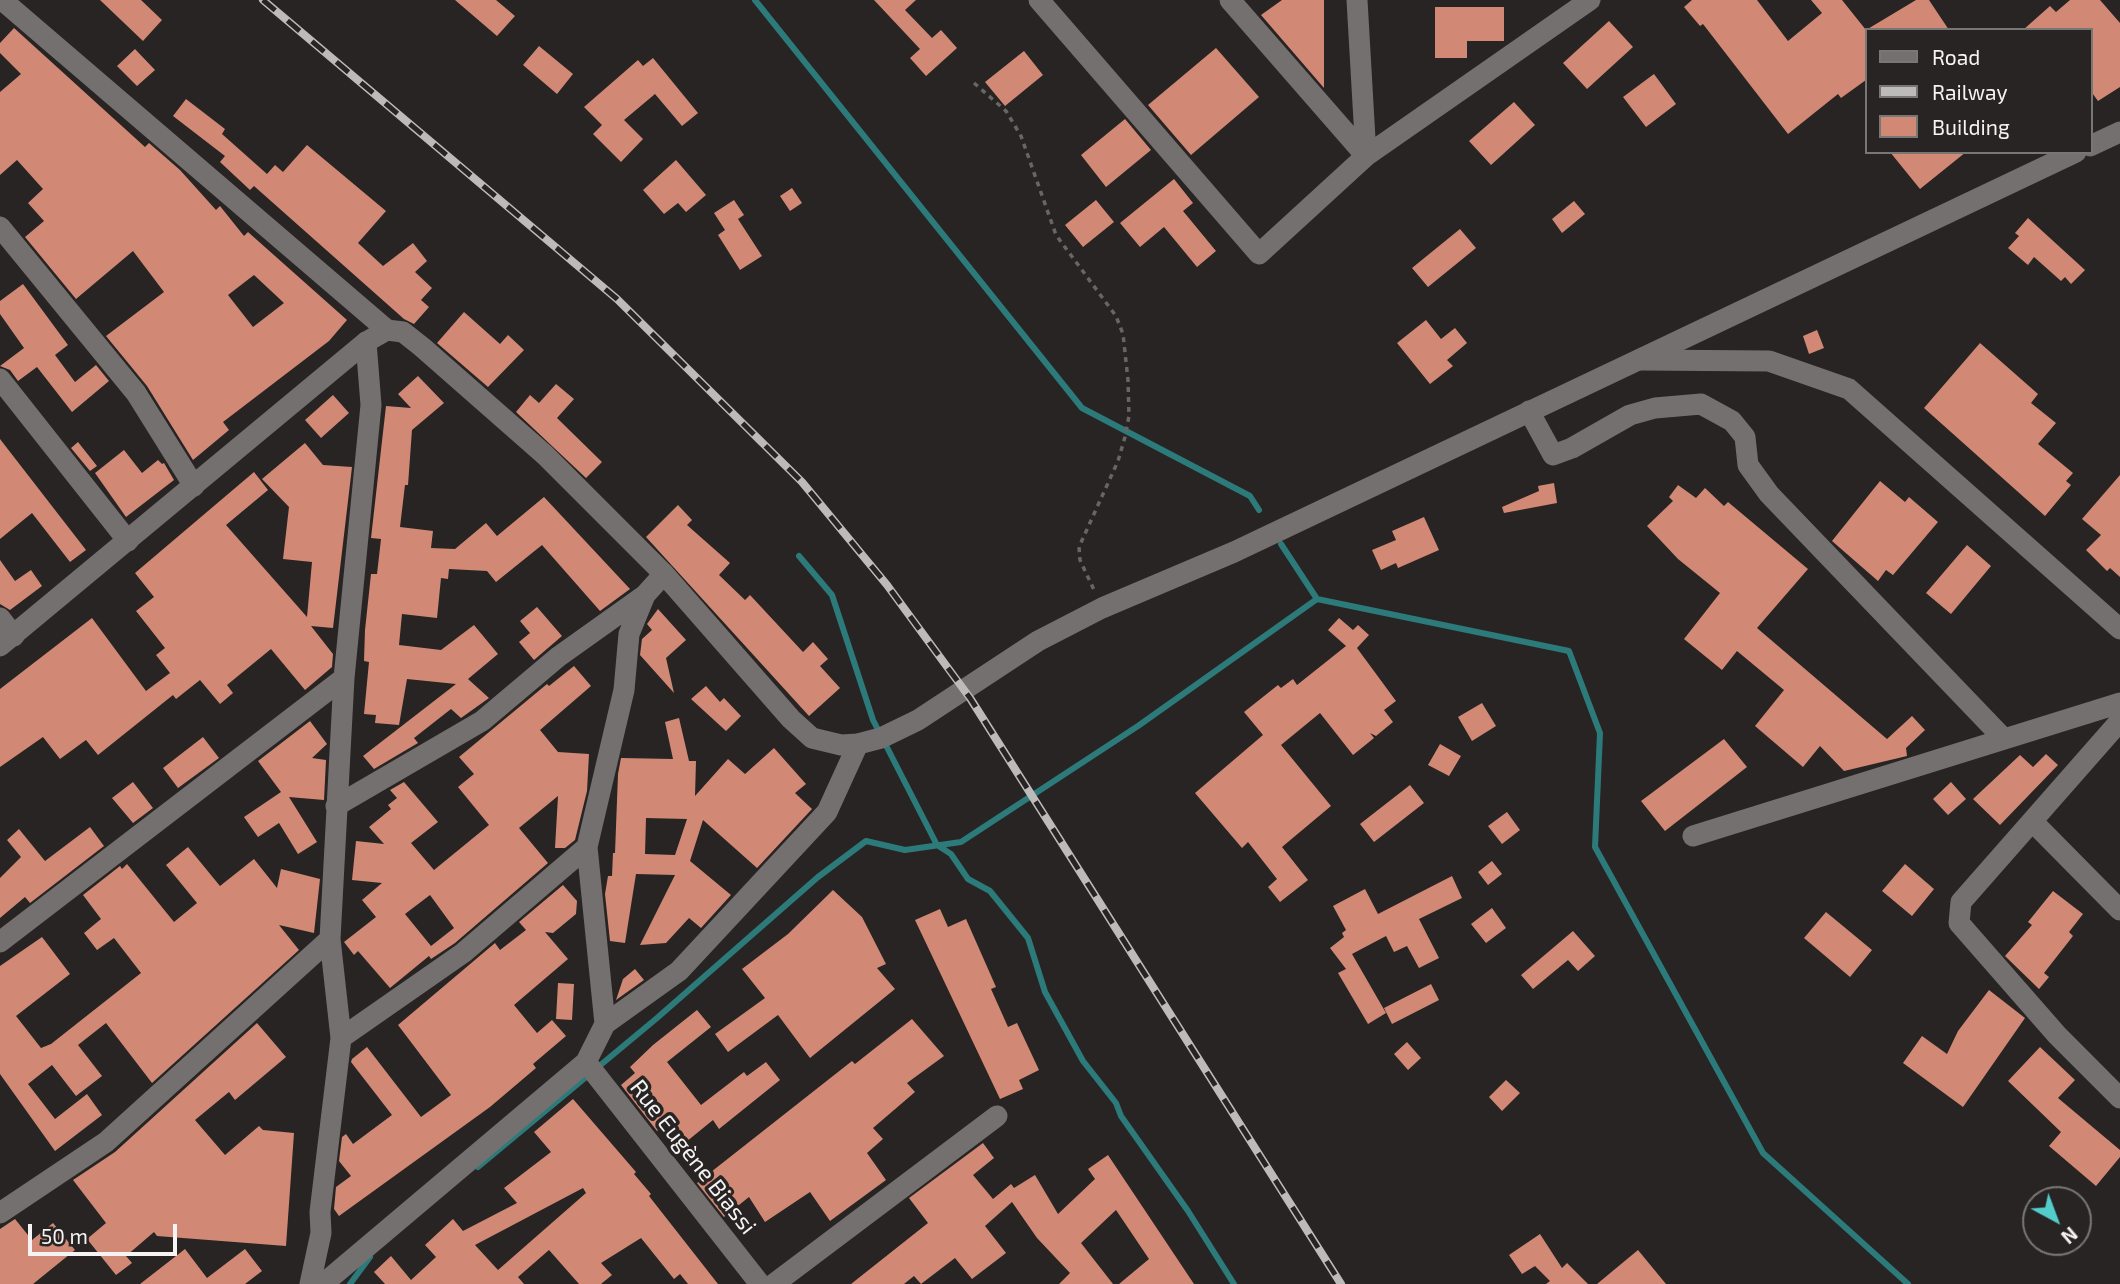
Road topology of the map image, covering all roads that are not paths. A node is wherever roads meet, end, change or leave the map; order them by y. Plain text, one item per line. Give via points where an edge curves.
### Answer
1 (2, 0) edge
2 (1039, 0) edge
3 (1230, 0) edge
4 (1357, 0) edge
5 (1590, 0) edge
6 (2120, 132) edge
7 (2092, 145) edge
8 (2072, 154) edge
9 (1366, 156) junction
10 (0, 227) edge
11 (387, 330) junction
12 (366, 342) junction
13 (1641, 360) junction
14 (0, 379) edge
15 (1529, 411) junction
16 (194, 486) junction
17 (128, 541) junction
18 (664, 575) junction
19 (645, 596) junction
20 (0, 618) edge
21 (2120, 629) edge
22 (7, 641) edge
23 (344, 678) junction
24 (2120, 703) edge
25 (2120, 721) edge
26 (2004, 739) junction
27 (858, 744) junction
28 (336, 806) junction
29 (2034, 823) junction
30 (1693, 836) dead end
31 (587, 847) junction
32 (2120, 910) edge
33 (330, 939) junction
34 (0, 942) edge
35 (605, 1024) junction
36 (341, 1038) junction
37 (586, 1062) junction
38 (2120, 1098) edge
39 (997, 1116) dead end
40 (0, 1213) edge
41 (310, 1284) edge
42 (323, 1284) edge
43 (760, 1284) edge
44 (774, 1284) edge

1 - 11 street
2 - 9 street via 1259,254
3 - 9 street
4 - 9 street
5 - 9 street
6 - 7 street
8 - 13 street
10 - 16 street via 136,393
11 - 12 street
11 - 18 street via 403,332 432,356 545,456
12 - 16 street
12 - 23 street via 371,405
13 - 15 street
13 - 21 street via 1769,361 1849,389
14 - 17 street
15 - 26 street via 1553,454 1630,415 1655,408 1701,404 1732,421 1745,437 1748,465 1769,494
15 - 27 street via 1234,552 1102,608 1038,641 918,720
16 - 17 street
17 - 22 street
18 - 19 street
18 - 27 street via 790,719 812,738
19 - 28 street via 558,657 482,721
19 - 31 street via 629,634 624,690
20 - 22 street
23 - 28 street
23 - 34 street
24 - 26 street
25 - 29 street
26 - 30 street
27 - 35 street via 827,812 679,971
28 - 33 street
29 - 32 street
29 - 38 street via 1961,902 1959,923 2057,1035
31 - 35 street
31 - 36 street via 463,953
33 - 36 street
33 - 40 street via 106,1142
35 - 37 street
36 - 41 street via 321,1233
37 - 42 street
37 - 43 street, Rue Eugène Biassi
39 - 44 street

